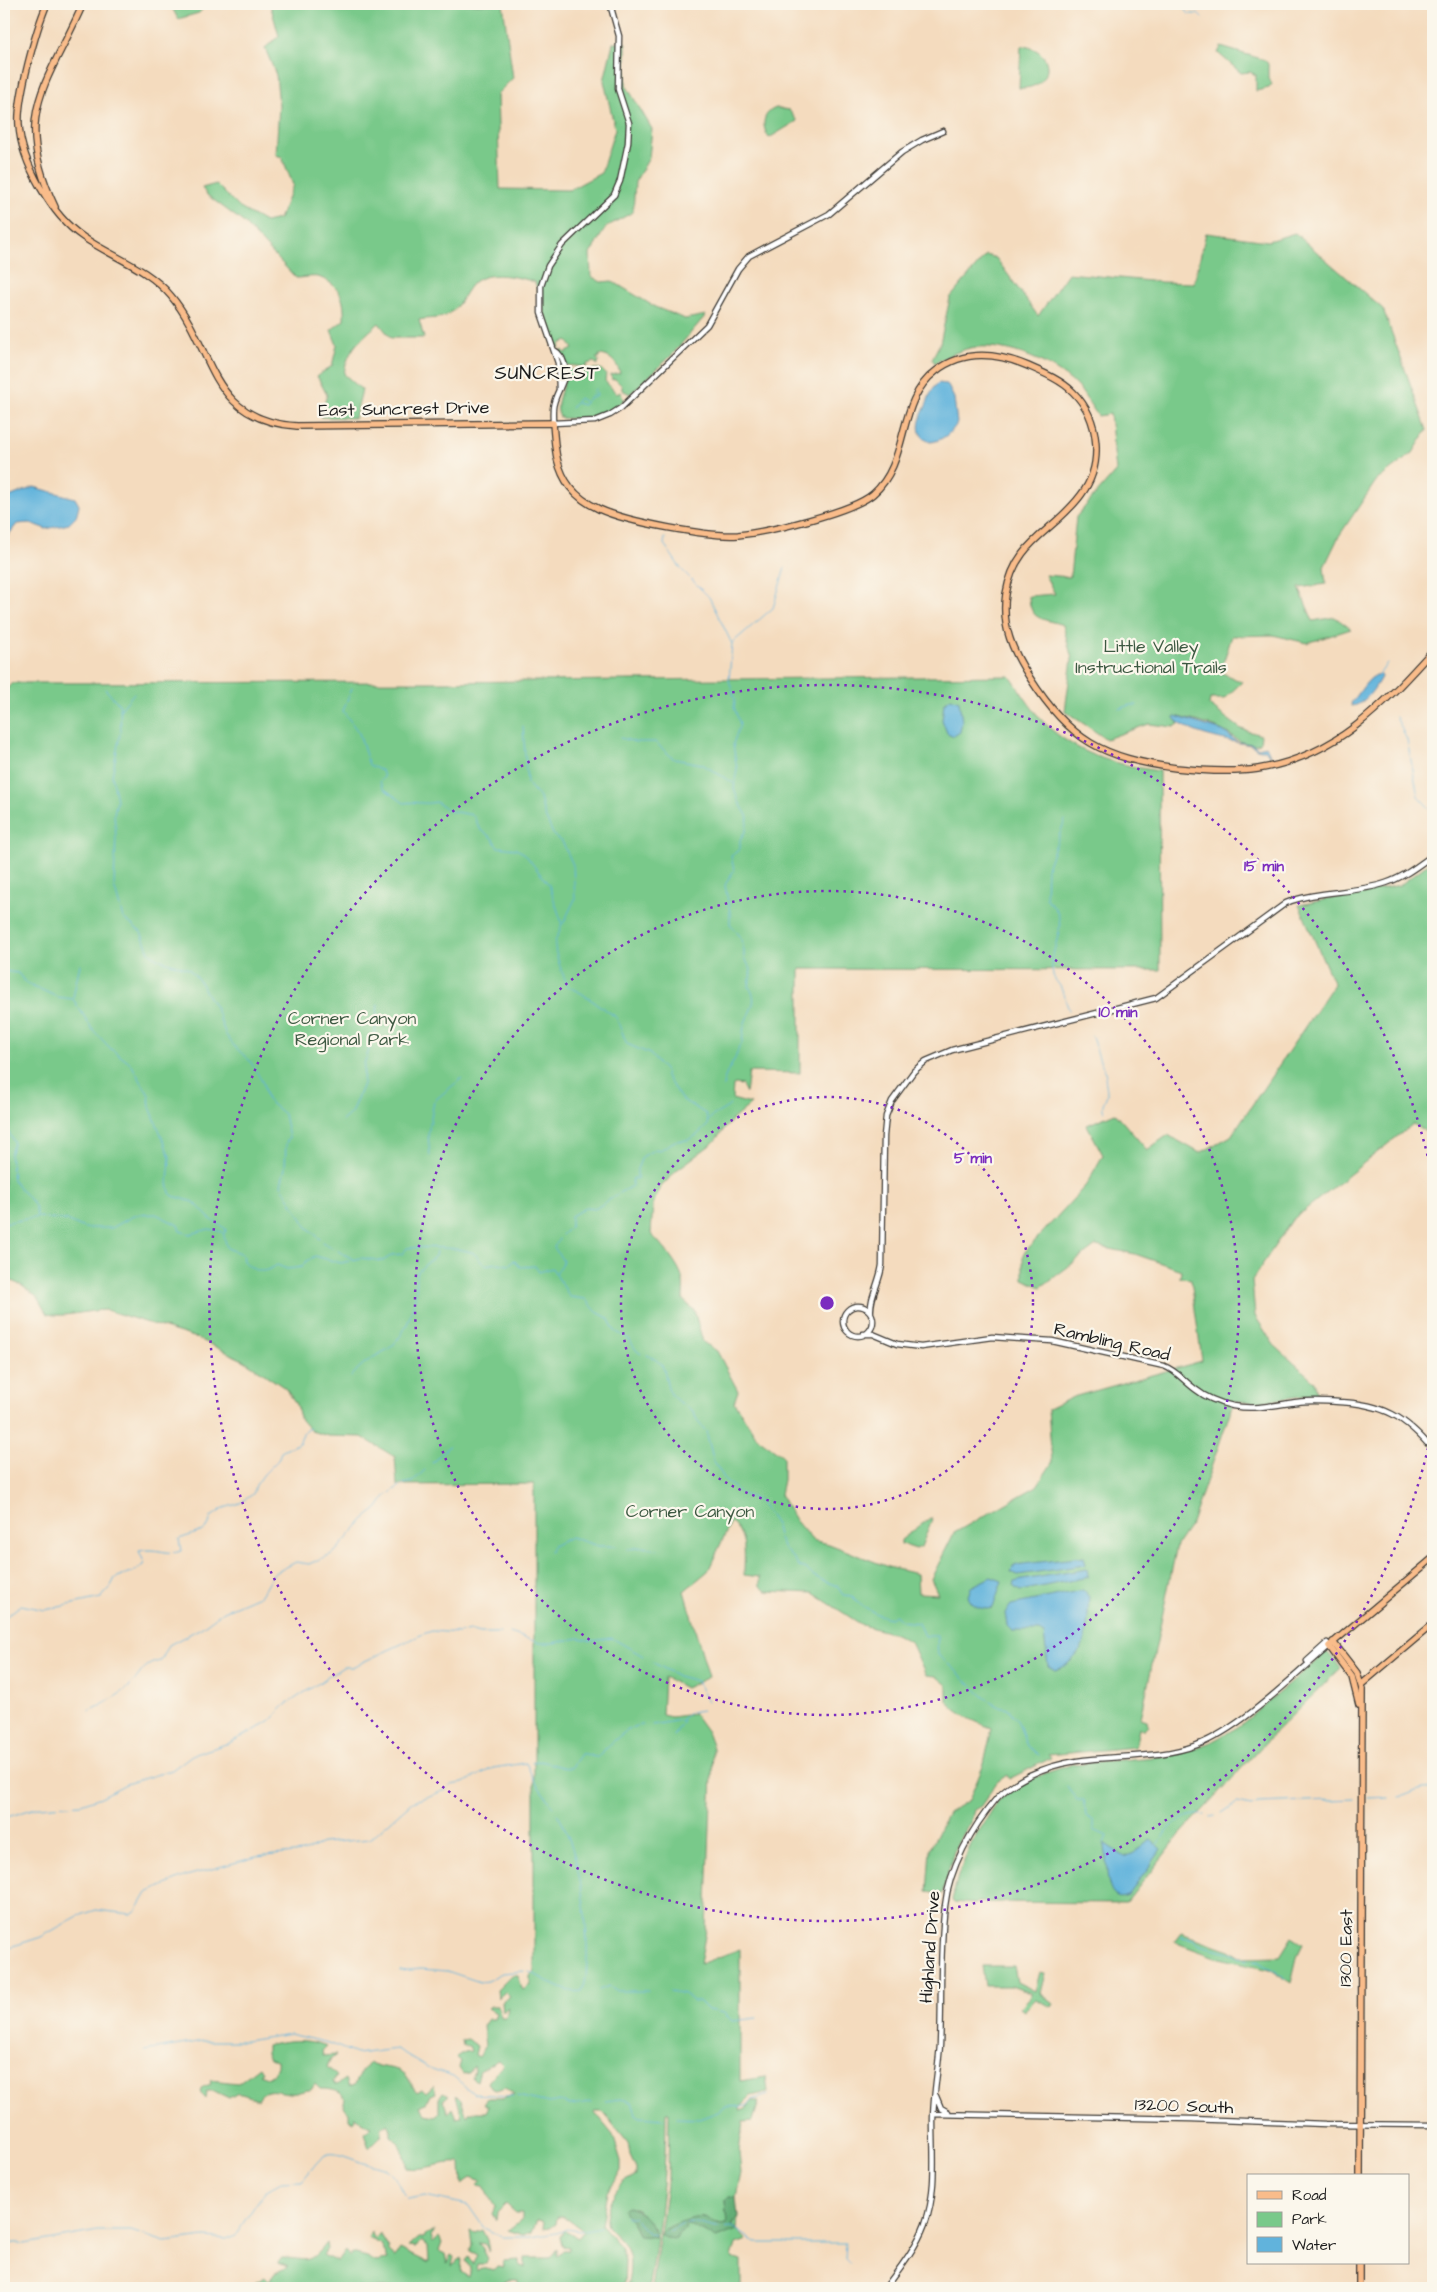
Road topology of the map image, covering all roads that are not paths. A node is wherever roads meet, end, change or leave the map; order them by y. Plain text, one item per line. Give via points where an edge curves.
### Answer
1 (47, 4) edge
2 (83, 4) edge
3 (610, 4) edge
4 (943, 131) dead end
5 (60, 218) junction
6 (553, 423) junction
7 (1433, 650) edge
8 (1433, 855) edge
9 (873, 1298) junction
10 (860, 1306) junction
11 (871, 1314) junction
12 (872, 1325) junction
13 (863, 1334) junction
14 (880, 1337) junction
15 (1433, 1450) edge
16 (1433, 1558) edge
17 (1360, 1619) junction
18 (1433, 1624) edge
19 (1330, 1644) junction
20 (1347, 1660) junction
21 (1358, 1684) junction
22 (935, 2094) junction
23 (933, 2114) junction
24 (954, 2114) junction
25 (1360, 2124) junction
26 (1433, 2125) edge
27 (1360, 2174) edge
28 (1360, 2264) edge
29 (885, 2288) edge
30 (1359, 2288) edge

1 - 5 main road via 32,52 19,125 22,143 36,178
2 - 5 main road via 43,85 36,116 38,163
3 - 6 street via 618,36 618,89 629,123 628,143 614,195 569,237 545,273 539,304 544,329 565,367 554,402
4 - 6 street via 902,152 829,214 749,256 738,269 707,324 617,411 595,421
5 - 6 main road, East Suncrest Drive via 85,238 146,273 165,289 182,311 223,390 258,417 297,426
6 - 7 main road via 554,451 564,478 594,507 624,517 702,533 739,535 848,508 872,495 895,463 906,417 917,391 950,362 977,355 998,356 1062,383 1083,405 1092,423 1096,444 1093,470 1082,494 1036,537 1019,559 1006,596 1006,626 1016,655 1060,719 1089,743 1132,761 1224,772 1257,769 1297,759 1332,743 1362,723
8 - 9 street via 1408,873 1386,883 1286,903 1156,998 952,1050 926,1061 914,1071 892,1101 884,1126 882,1265
9 - 10 street via 867,1305
9 - 11 street
10 - 11 street
10 - 13 street via 848,1309 843,1321 850,1334
11 - 12 street
12 - 13 street
12 - 14 street
13 - 14 street, Rambling Road
14 - 15 street, Rambling Road via 916,1347 992,1337 1066,1343 1164,1366 1202,1394 1239,1407 1315,1400 1367,1404 1404,1420
16 - 17 main road, Highland Drive
17 - 19 main road, Highland Drive
17 - 20 main road via 1340,1642
18 - 21 main road
19 - 20 main road
19 - 21 main road
19 - 22 street, Highland Drive via 1312,1656 1301,1670 1236,1724 1210,1740 1168,1752 1064,1762 1025,1778 998,1798 962,1854 946,1899
20 - 21 main road
21 - 25 main road, 1300 East via 1362,1722
22 - 23 street, Highland Drive
22 - 24 street via 942,2110
23 - 24 street, 13200 South
23 - 29 street, Highland Drive via 931,2193 926,2223 913,2250
24 - 25 street, 13200 South
25 - 26 street, 13200 South
25 - 27 main road, 1300 East
28 - 30 main road

